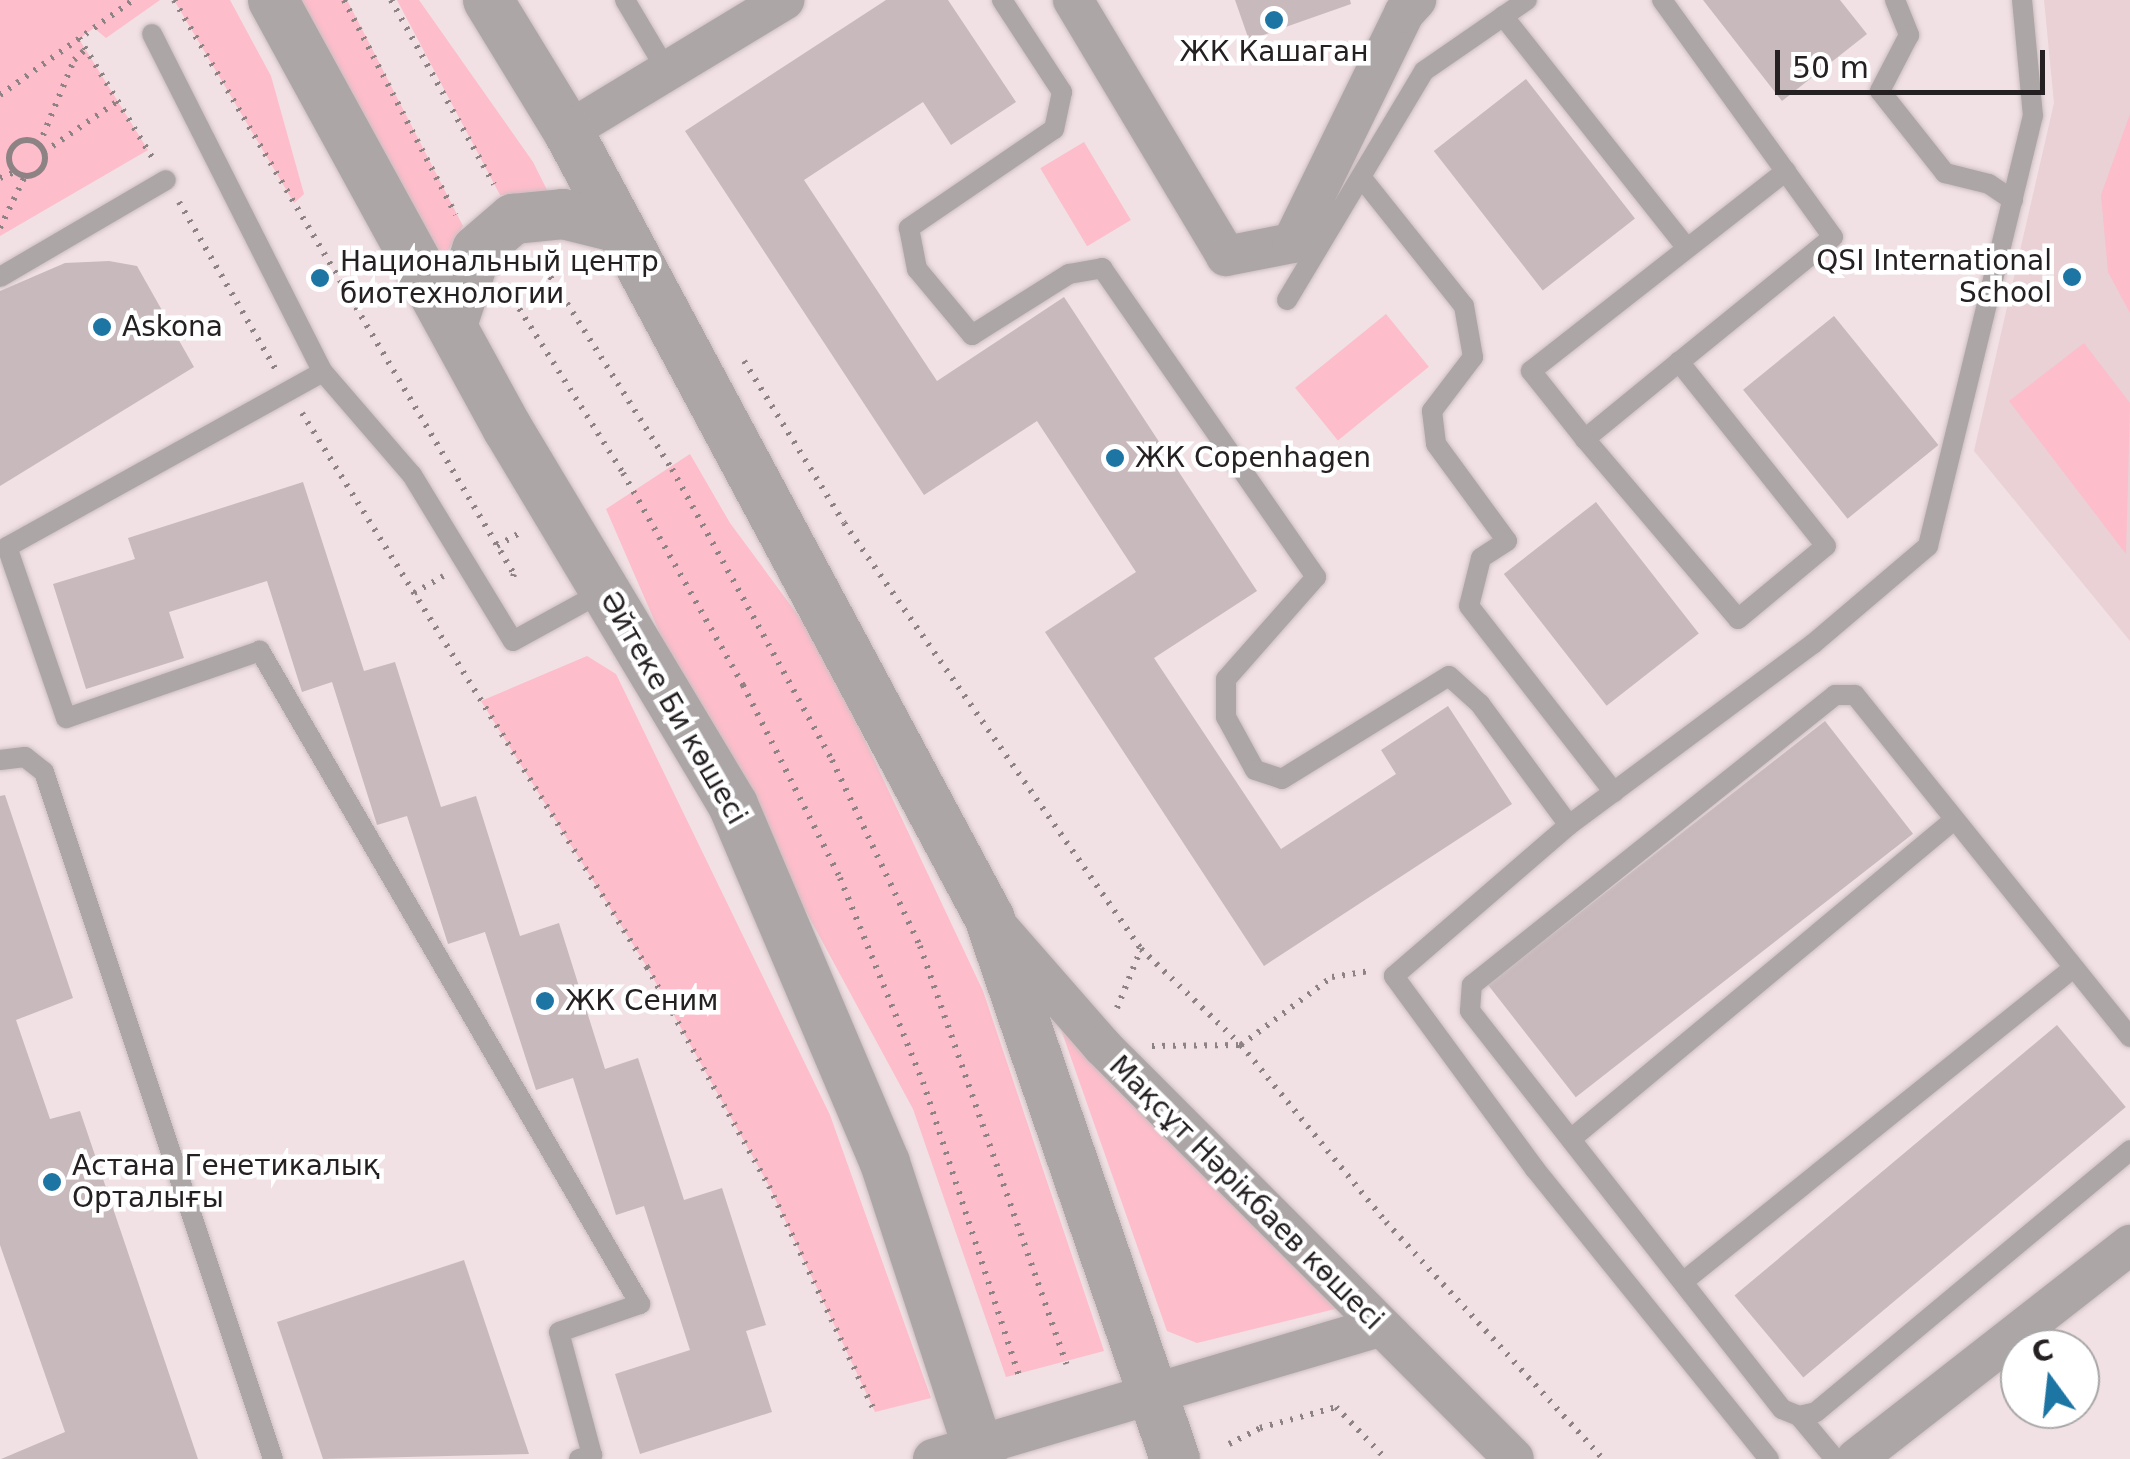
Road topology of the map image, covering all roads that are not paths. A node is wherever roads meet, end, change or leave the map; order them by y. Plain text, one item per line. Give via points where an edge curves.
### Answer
1 (273, 0) edge
2 (488, 0) edge
3 (626, 0) edge
4 (784, 0) edge
5 (1002, 0) edge
6 (1073, 0) edge
7 (1416, 0) edge
8 (1527, 0) edge
9 (1662, 0) edge
10 (1896, 0) edge
11 (2022, 0) edge
12 (1503, 16) junction
13 (152, 34) dead end
14 (667, 71) junction
15 (568, 131) junction
16 (1786, 171) junction
17 (1361, 177) junction
18 (166, 180) road end
19 (2013, 200) junction
20 (616, 227) junction
21 (1688, 248) junction
22 (0, 277) edge
23 (1287, 300) dead end
24 (452, 325) junction
25 (1679, 362) junction
26 (323, 372) junction
27 (1585, 438) junction
28 (606, 590) junction
29 (0, 760) edge
30 (1614, 792) junction
31 (1953, 821) junction
32 (1569, 826) junction
33 (989, 917) junction
34 (2071, 970) junction
35 (2130, 1037) edge
36 (1571, 1139) junction
37 (2130, 1150) edge
38 (2130, 1245) edge
39 (1684, 1282) junction
40 (1378, 1327) junction
41 (1155, 1393) junction
42 (1799, 1416) junction
43 (965, 1455) edge
44 (273, 1459) edge
45 (579, 1459) edge
46 (1175, 1459) edge
47 (1514, 1459) edge
48 (1769, 1459) edge
49 (1835, 1459) edge
50 (1856, 1459) edge

1 - 24 street, Әйтеке Би көшесі
2 - 15 street
3 - 14 lane
4 - 14 street
5 - 32 lane via 1062,92 1054,129 909,228 917,268 972,335 1069,274 1102,268 1316,577 1226,679 1226,718 1256,770 1282,779 1449,676 1480,704
6 - 7 street via 1226,256 1292,243
8 - 12 lane
9 - 16 lane
10 - 19 lane via 1909,35 1880,91 1945,173 1989,184
11 - 19 lane via 2033,116
12 - 17 lane via 1424,70
12 - 21 lane
13 - 26 lane
14 - 15 street
15 - 20 street
16 - 21 lane
16 - 25 lane via 1834,236
17 - 23 lane
17 - 30 lane via 1464,306 1473,357 1432,411 1436,444 1507,541 1481,558 1469,606
18 - 22 lane
19 - 30 lane via 1928,546 1812,644
20 - 24 street via 563,214 495,234
20 - 33 street
21 - 27 lane via 1531,371
24 - 28 street, Әйтеке Би көшесі
25 - 27 lane
25 - 27 lane via 1826,546 1738,619
26 - 28 lane via 412,474 513,641
26 - 45 lane via 7,546 66,718 260,652 640,1304 559,1332 592,1455
28 - 43 street, Әйтеке Би көшесі via 732,805 886,1162
29 - 44 lane via 25,757 44,772
30 - 32 lane
31 - 34 lane
31 - 36 lane
31 - 36 lane via 1855,695 1835,695 1472,985 1470,1011
32 - 48 lane via 1394,976 1535,1168
33 - 40 street, Мақсұт Нәрікбаев көшесі via 1102,1046
33 - 41 street
34 - 35 lane
34 - 39 lane
36 - 39 lane
37 - 42 lane via 1816,1412
38 - 50 street
39 - 42 lane via 1782,1409
40 - 41 street
40 - 47 street, Мақсұт Нәрікбаев көшесі
41 - 43 street
41 - 46 street
42 - 49 lane

